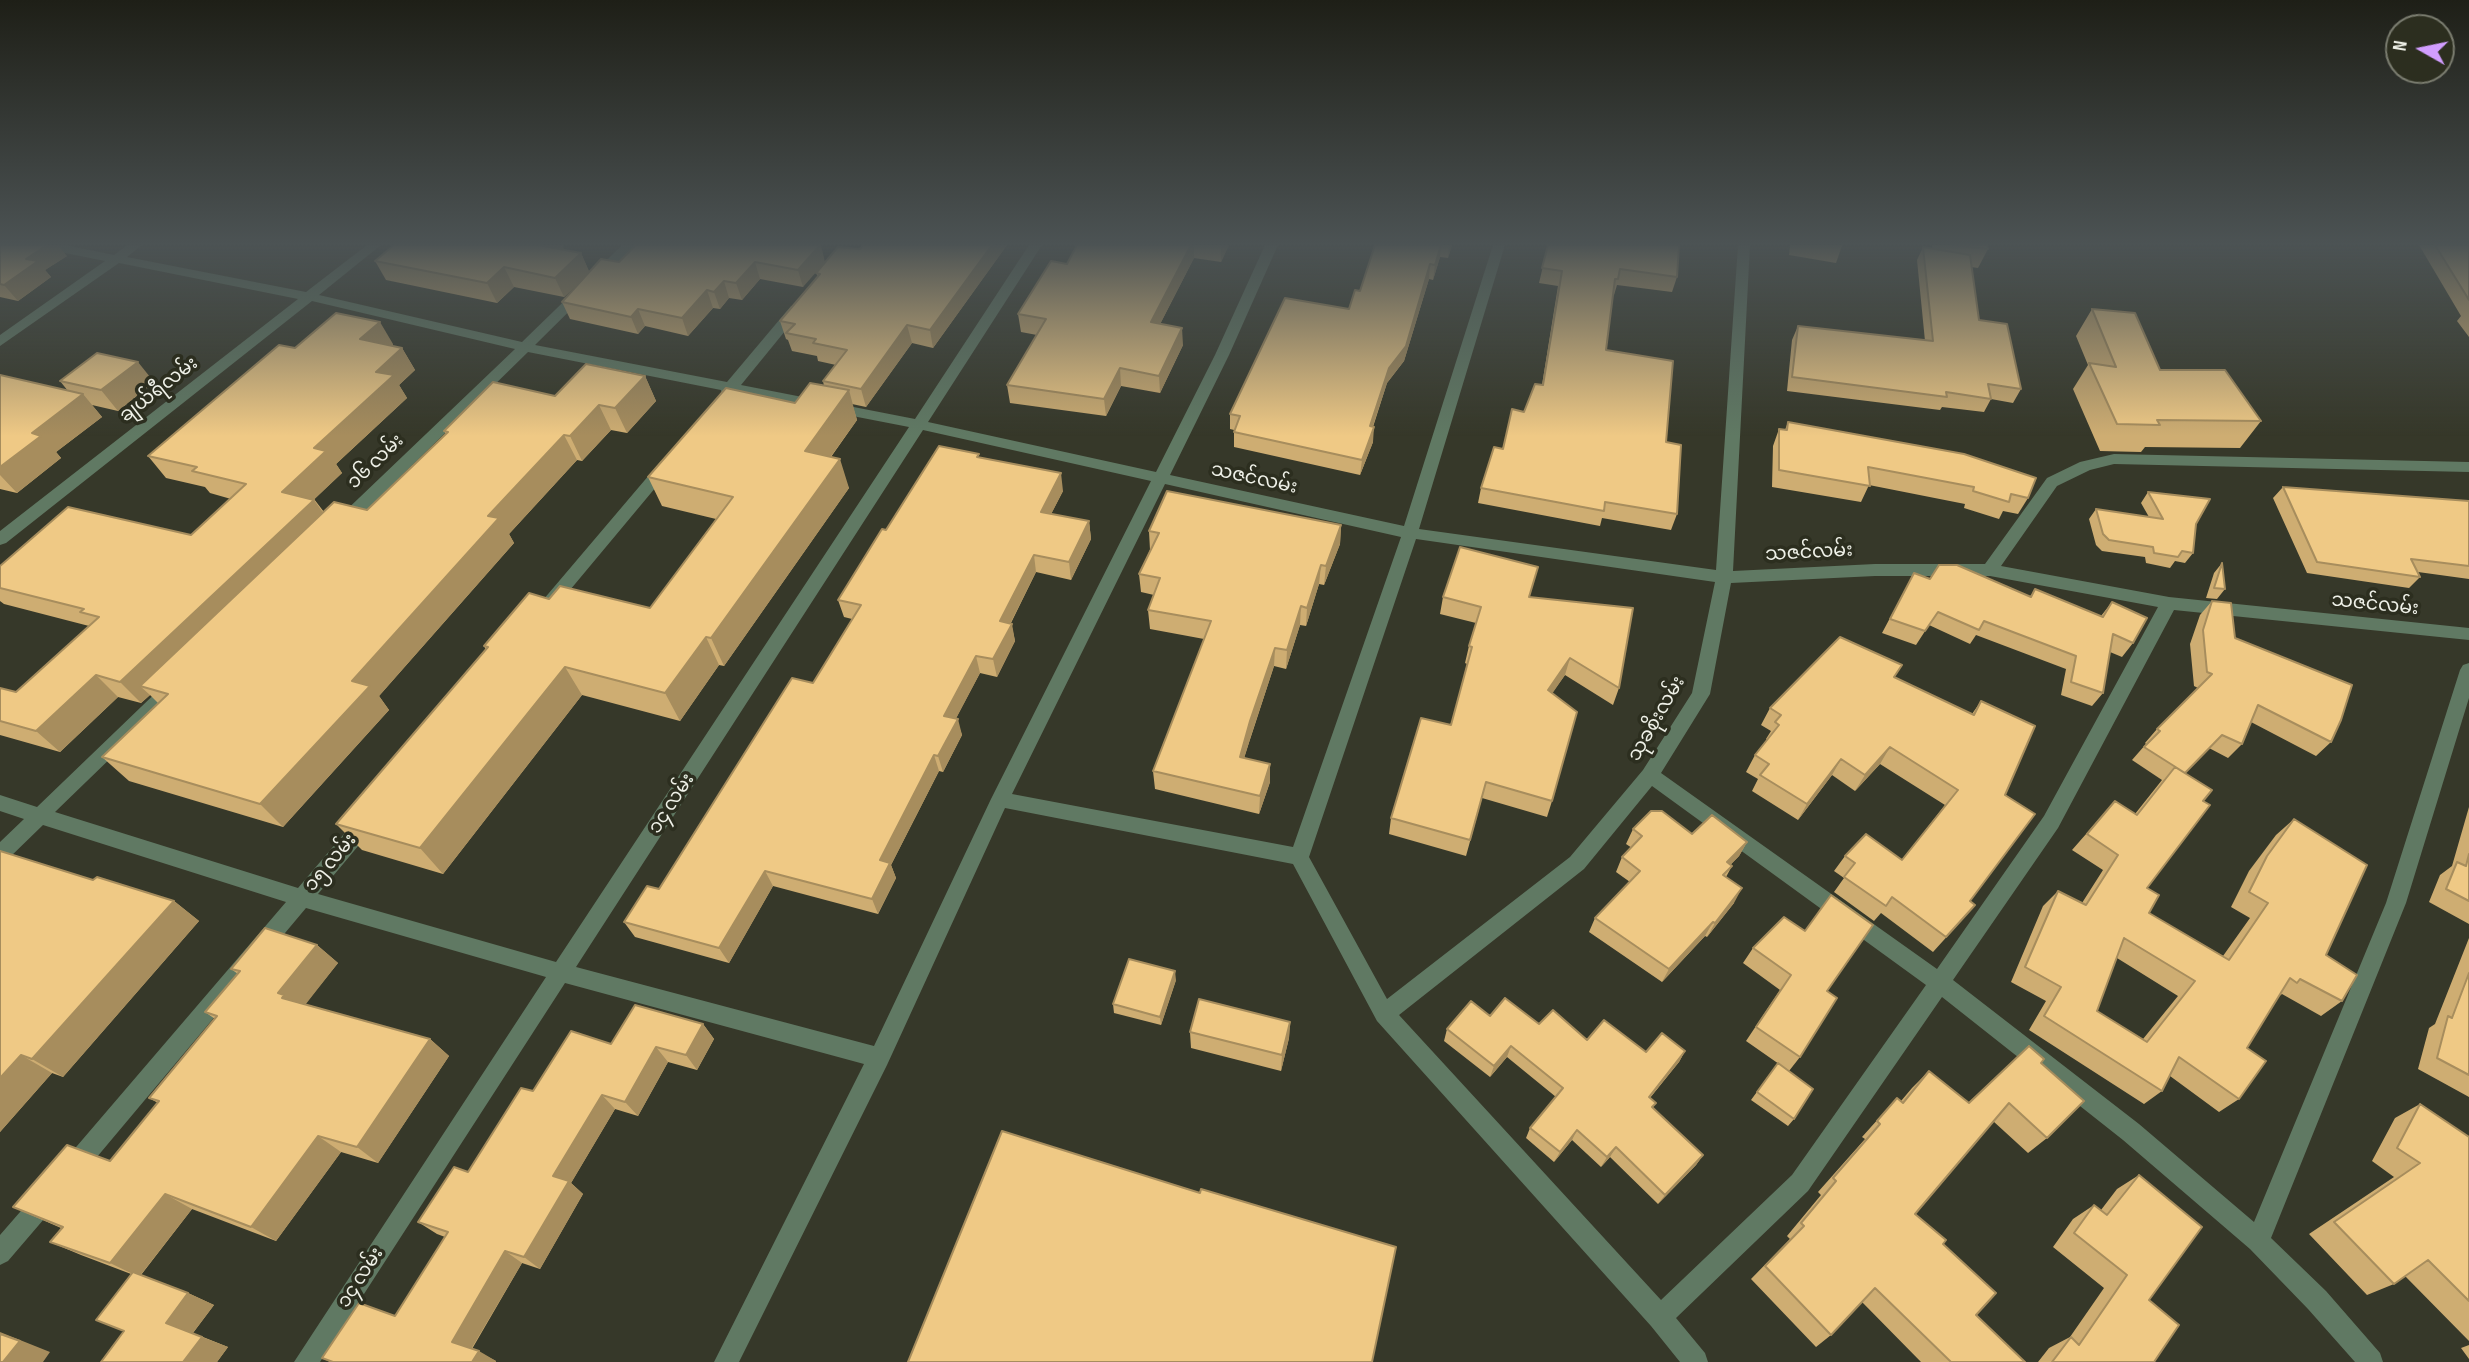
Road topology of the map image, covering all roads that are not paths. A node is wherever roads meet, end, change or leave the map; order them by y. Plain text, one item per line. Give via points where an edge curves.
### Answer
1 (47, 309) edge
2 (295, 309) edge
3 (360, 309) edge
4 (565, 309) edge
5 (797, 309) edge
6 (994, 309) edge
7 (1242, 309) edge
8 (1479, 309) edge
9 (1740, 309) edge
10 (0, 342) edge
11 (525, 347) junction
12 (732, 387) junction
13 (714, 408) edge
14 (917, 424) junction
15 (678, 451) edge
16 (2469, 467) edge
17 (1160, 479) junction
18 (1410, 533) junction
19 (0, 539) edge
20 (327, 539) edge
21 (1990, 570) junction
22 (1724, 577) junction
23 (2169, 603) junction
24 (535, 621) edge
25 (2469, 634) edge
26 (2469, 670) edge
27 (188, 672) edge
28 (1650, 775) junction
29 (1000, 799) junction
30 (383, 802) edge
31 (0, 803) edge
32 (39, 816) junction
33 (0, 854) edge
34 (1299, 857) junction
35 (302, 898) junction
36 (563, 973) junction
37 (1940, 983) junction
38 (1384, 1014) junction
39 (879, 1058) junction
40 (2258, 1241) junction
41 (0, 1254) edge
42 (1660, 1317) junction
43 (306, 1362) edge
44 (726, 1362) edge
45 (1696, 1362) edge
46 (2371, 1362) edge

1 - 10 street
2 - 19 street, ချယ်ရီလမ်း
3 - 11 street, သဇင်လမ်း
4 - 11 street, ၁၆ လမ်း
5 - 12 street
6 - 14 street, ၁၄ လမ်း
7 - 17 street
8 - 18 street
9 - 22 street, သုခစိုးလမ်း
11 - 12 street, သဇင်လမ်း
11 - 20 street, ၁၆ လမ်း
12 - 13 street
12 - 14 street, သဇင်လမ်း
14 - 17 street, သဇင်လမ်း
14 - 36 street, ၁၄ လမ်း
15 - 24 street
16 - 21 street via 2114,459 2085,466 2052,482
17 - 18 street, သဇင်လမ်း
17 - 29 street
18 - 22 street, သဇင်လမ်း
18 - 34 street
21 - 22 street, သဇင်လမ်း
21 - 23 street, သဇင်လမ်း
22 - 28 street, သုခစိုးလမ်း via 1701,694
23 - 25 street, သဇင်လမ်း
23 - 37 street via 2050,822
26 - 40 street via 2396,902
27 - 32 street
28 - 37 street
28 - 38 street, သုခစိုးလမ်း via 1577,863
29 - 34 street
29 - 39 street
30 - 35 street, ၁၅ လမ်း
31 - 32 street
32 - 33 street
32 - 35 street
34 - 38 street
35 - 36 street
35 - 41 street, ၁၅ လမ်း
36 - 39 street
36 - 43 street, ၁၄ လမ်း
37 - 40 street via 2131,1132
37 - 42 street via 1800,1183
38 - 42 street
39 - 44 street
40 - 46 street
42 - 45 street

